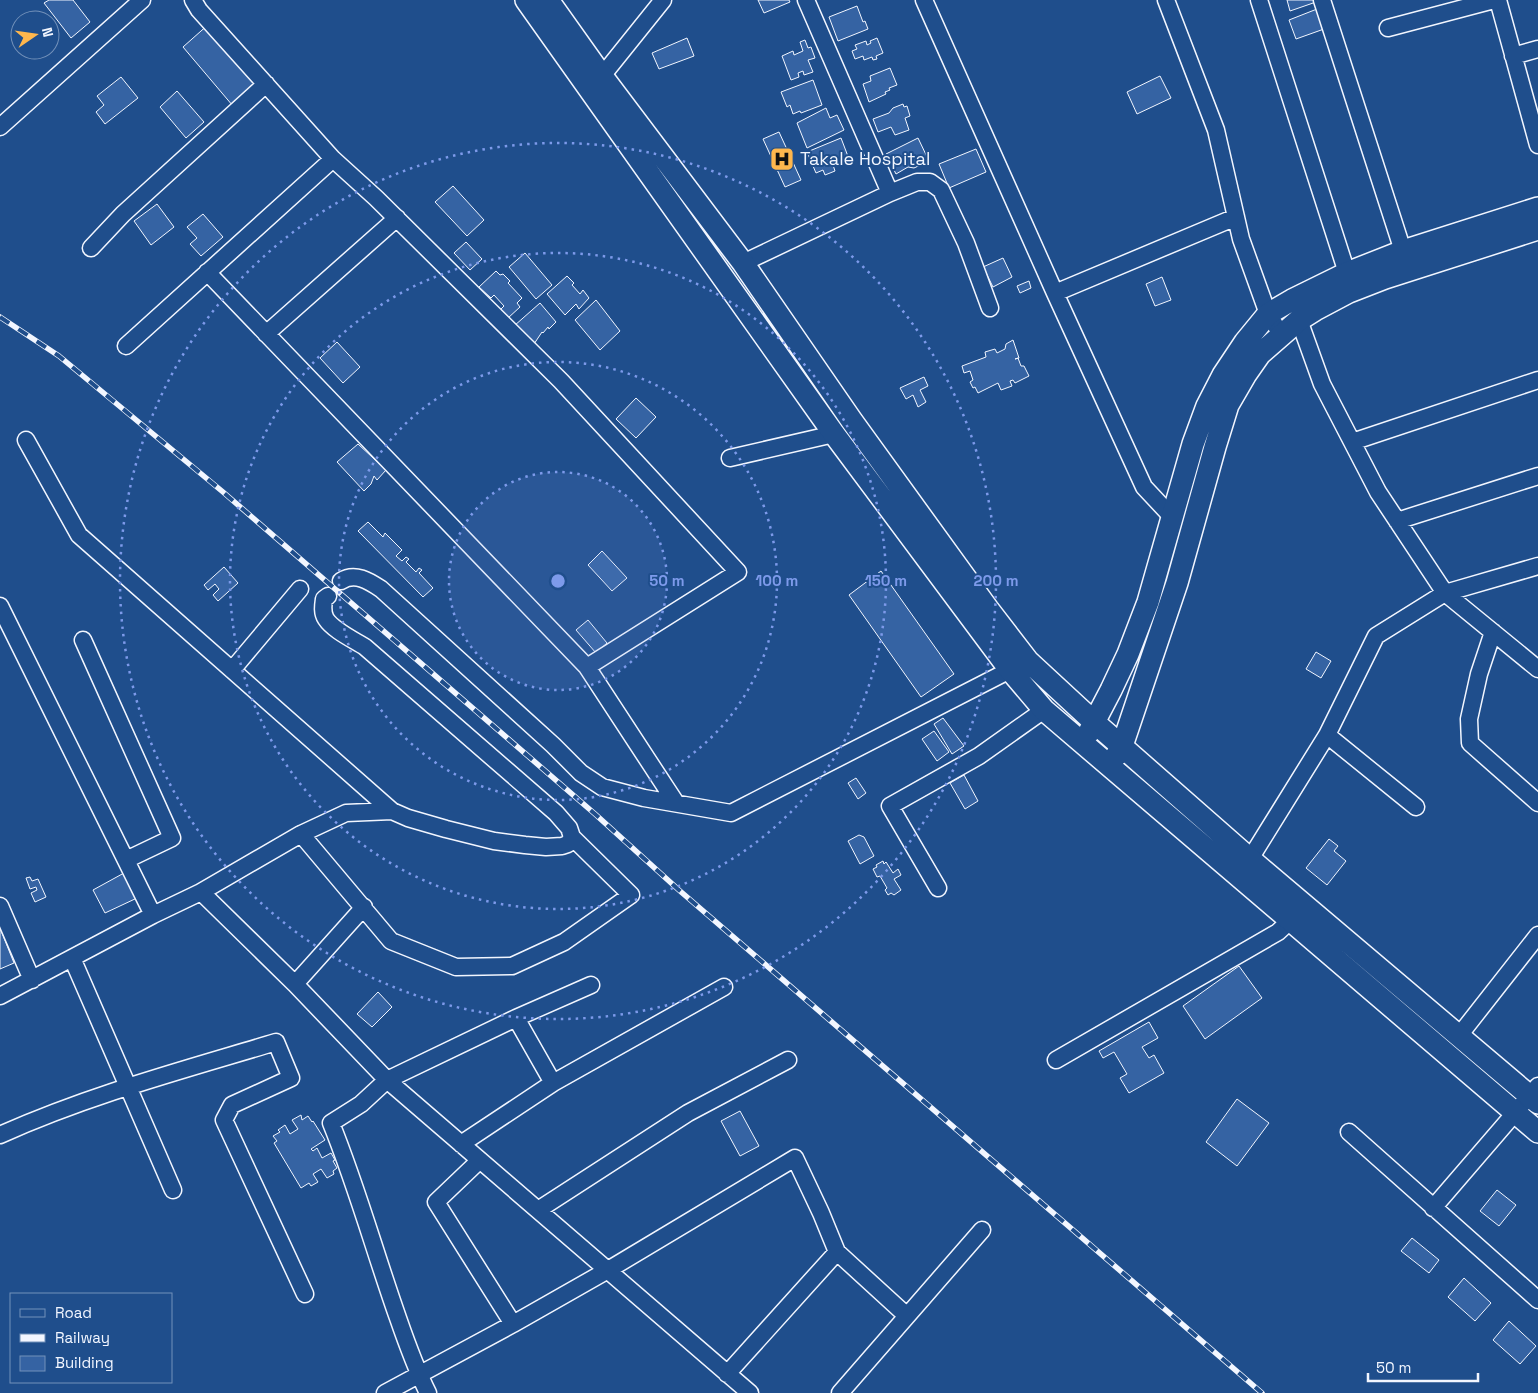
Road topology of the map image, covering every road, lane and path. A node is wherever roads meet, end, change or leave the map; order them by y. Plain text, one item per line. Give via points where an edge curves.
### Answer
1 (142, 0) edge
2 (193, 0) edge
3 (526, 0) edge
4 (548, 0) edge
5 (663, 0) edge
6 (806, 0) edge
7 (924, 0) edge
8 (1166, 0) edge
9 (1259, 0) edge
10 (1322, 0) edge
11 (1494, 0) edge
12 (1498, 0) edge
13 (1388, 28) dead end
14 (1538, 49) edge
15 (1513, 56) junction
16 (602, 76) junction
17 (266, 84) junction
18 (0, 127) edge
19 (1538, 145) edge
20 (333, 159) junction
21 (890, 193) junction
22 (1538, 208) edge
23 (1236, 216) junction
24 (397, 218) junction
25 (1538, 229) edge
26 (91, 248) dead end
27 (1403, 251) junction
28 (743, 263) junction
29 (207, 272) junction
30 (1347, 273) junction
31 (1055, 293) junction
32 (990, 308) dead end
33 (1268, 314) junction
34 (1299, 320) junction
35 (266, 334) junction
36 (1281, 334) junction
37 (126, 346) dead end
38 (1538, 380) edge
39 (834, 434) junction
40 (26, 440) dead end
41 (1352, 442) junction
42 (730, 458) dead end
43 (1538, 476) edge
44 (1173, 518) junction
45 (1397, 521) junction
46 (1538, 566) edge
47 (341, 581) dead end
48 (300, 589) dead end
49 (1445, 593) junction
50 (328, 596) dead end
51 (0, 606) edge
52 (1493, 632) junction
53 (83, 640) dead end
54 (587, 668) junction
55 (1538, 669) edge
56 (232, 670) junction
57 (1010, 670) junction
58 (1044, 710) junction
59 (1094, 722) junction
60 (1327, 735) junction
61 (1083, 744) junction
62 (1122, 746) junction
63 (1111, 766) junction
64 (676, 803) junction
65 (1538, 803) edge
66 (1416, 807) dead end
67 (392, 811) junction
68 (301, 834) junction
69 (572, 837) junction
70 (1250, 859) junction
71 (126, 860) junction
72 (938, 888) dead end
73 (202, 892) junction
74 (0, 906) edge
75 (364, 907) junction
76 (153, 915) junction
77 (1291, 920) junction
78 (1538, 935) edge
79 (72, 958) junction
80 (32, 980) junction
81 (294, 984) junction
82 (591, 985) dead end
83 (724, 987) dead end
84 (0, 996) edge
85 (516, 1018) junction
86 (1458, 1037) junction
87 (788, 1060) dead end
88 (1056, 1060) dead end
89 (387, 1080) junction
90 (553, 1083) junction
91 (129, 1086) junction
92 (1535, 1095) edge
93 (1516, 1113) junction
94 (1349, 1132) dead end
95 (1538, 1132) edge
96 (0, 1135) edge
97 (461, 1144) junction
98 (480, 1160) junction
99 (173, 1190) dead end
100 (1433, 1208) junction
101 (538, 1210) junction
102 (982, 1230) dead end
103 (837, 1252) junction
104 (608, 1270) junction
105 (305, 1294) dead end
106 (1538, 1300) edge
107 (908, 1316) junction
108 (513, 1324) junction
109 (727, 1374) junction
110 (418, 1375) junction
111 (384, 1393) edge
112 (428, 1393) edge
113 (750, 1393) edge
114 (840, 1393) edge

1 - 18 street
2 - 17 street
3 - 39 main road
4 - 16 main road
5 - 16 street
6 - 21 street
7 - 31 street
8 - 23 street via 1216,130
9 - 30 street
10 - 27 street
11 - 13 street
12 - 15 street
14 - 15 street
15 - 19 street
16 - 28 main road
17 - 20 street
17 - 26 street via 123,214
20 - 24 street
20 - 29 street
21 - 28 street
21 - 32 street via 917,182 930,182 941,190 966,243
22 - 27 main road
23 - 31 street
23 - 33 street
24 - 35 street
24 - 54 street via 561,381 738,572
25 - 34 main road via 1349,292
27 - 30 main road
28 - 59 main road via 852,422 988,609 1028,661
29 - 35 street
29 - 37 street
30 - 33 main road
31 - 44 street via 1144,487
33 - 36 street
33 - 44 main road via 1223,375 1207,406
34 - 36 main road
34 - 41 street via 1322,384
35 - 54 street
36 - 62 main road via 1260,354 1228,405 1177,584
38 - 41 street
39 - 42 street
39 - 57 main road
40 - 56 street via 78,534
41 - 45 street
43 - 45 street
44 - 59 main road via 1148,602 1128,654
45 - 49 street
46 - 49 street
47 - 64 street via 353,577 367,580 381,589 581,774 602,787
48 - 56 street
49 - 52 street
49 - 60 street via 1376,636
50 - 69 street via 324,599 323,611 326,620 365,647 556,813
51 - 71 street
52 - 55 street
52 - 65 street via 1469,720 1470,743
53 - 71 street via 172,838
54 - 64 street
56 - 67 street
57 - 58 main road
57 - 64 street via 731,814
58 - 61 main road
58 - 72 street via 979,756 890,806
59 - 61 main road
59 - 62 main road
60 - 66 street
60 - 70 street
61 - 63 main road
62 - 63 main road
62 - 70 main road
63 - 77 main road
67 - 68 street via 346,813
67 - 69 street via 494,842 562,846 568,844
68 - 73 street
68 - 75 street
69 - 75 street via 631,895 564,942 512,966 456,967 392,941
70 - 86 main road
71 - 76 street
73 - 76 street
73 - 81 street
74 - 80 street
75 - 81 street
76 - 79 street
77 - 88 street via 1278,932
77 - 93 main road
78 - 86 street
79 - 80 street
79 - 91 street
80 - 84 street
81 - 89 street
82 - 85 street
83 - 90 street
85 - 89 street
85 - 90 street
86 - 92 main road
87 - 101 street via 688,1113
89 - 97 street
89 - 110 street via 361,1104 331,1123
90 - 97 street
91 - 96 street via 41,1116
91 - 99 street
91 - 105 street via 276,1042 291,1078 232,1104 224,1120
92 - 93 street
93 - 95 main road
93 - 100 street
94 - 100 street
97 - 98 street
98 - 101 street
98 - 108 street via 436,1202
100 - 106 street
101 - 104 street
102 - 107 street
103 - 104 street via 795,1158
103 - 107 street
103 - 109 street
104 - 108 street
104 - 109 street
107 - 114 street
108 - 110 street
109 - 113 street
110 - 111 street
110 - 112 street

